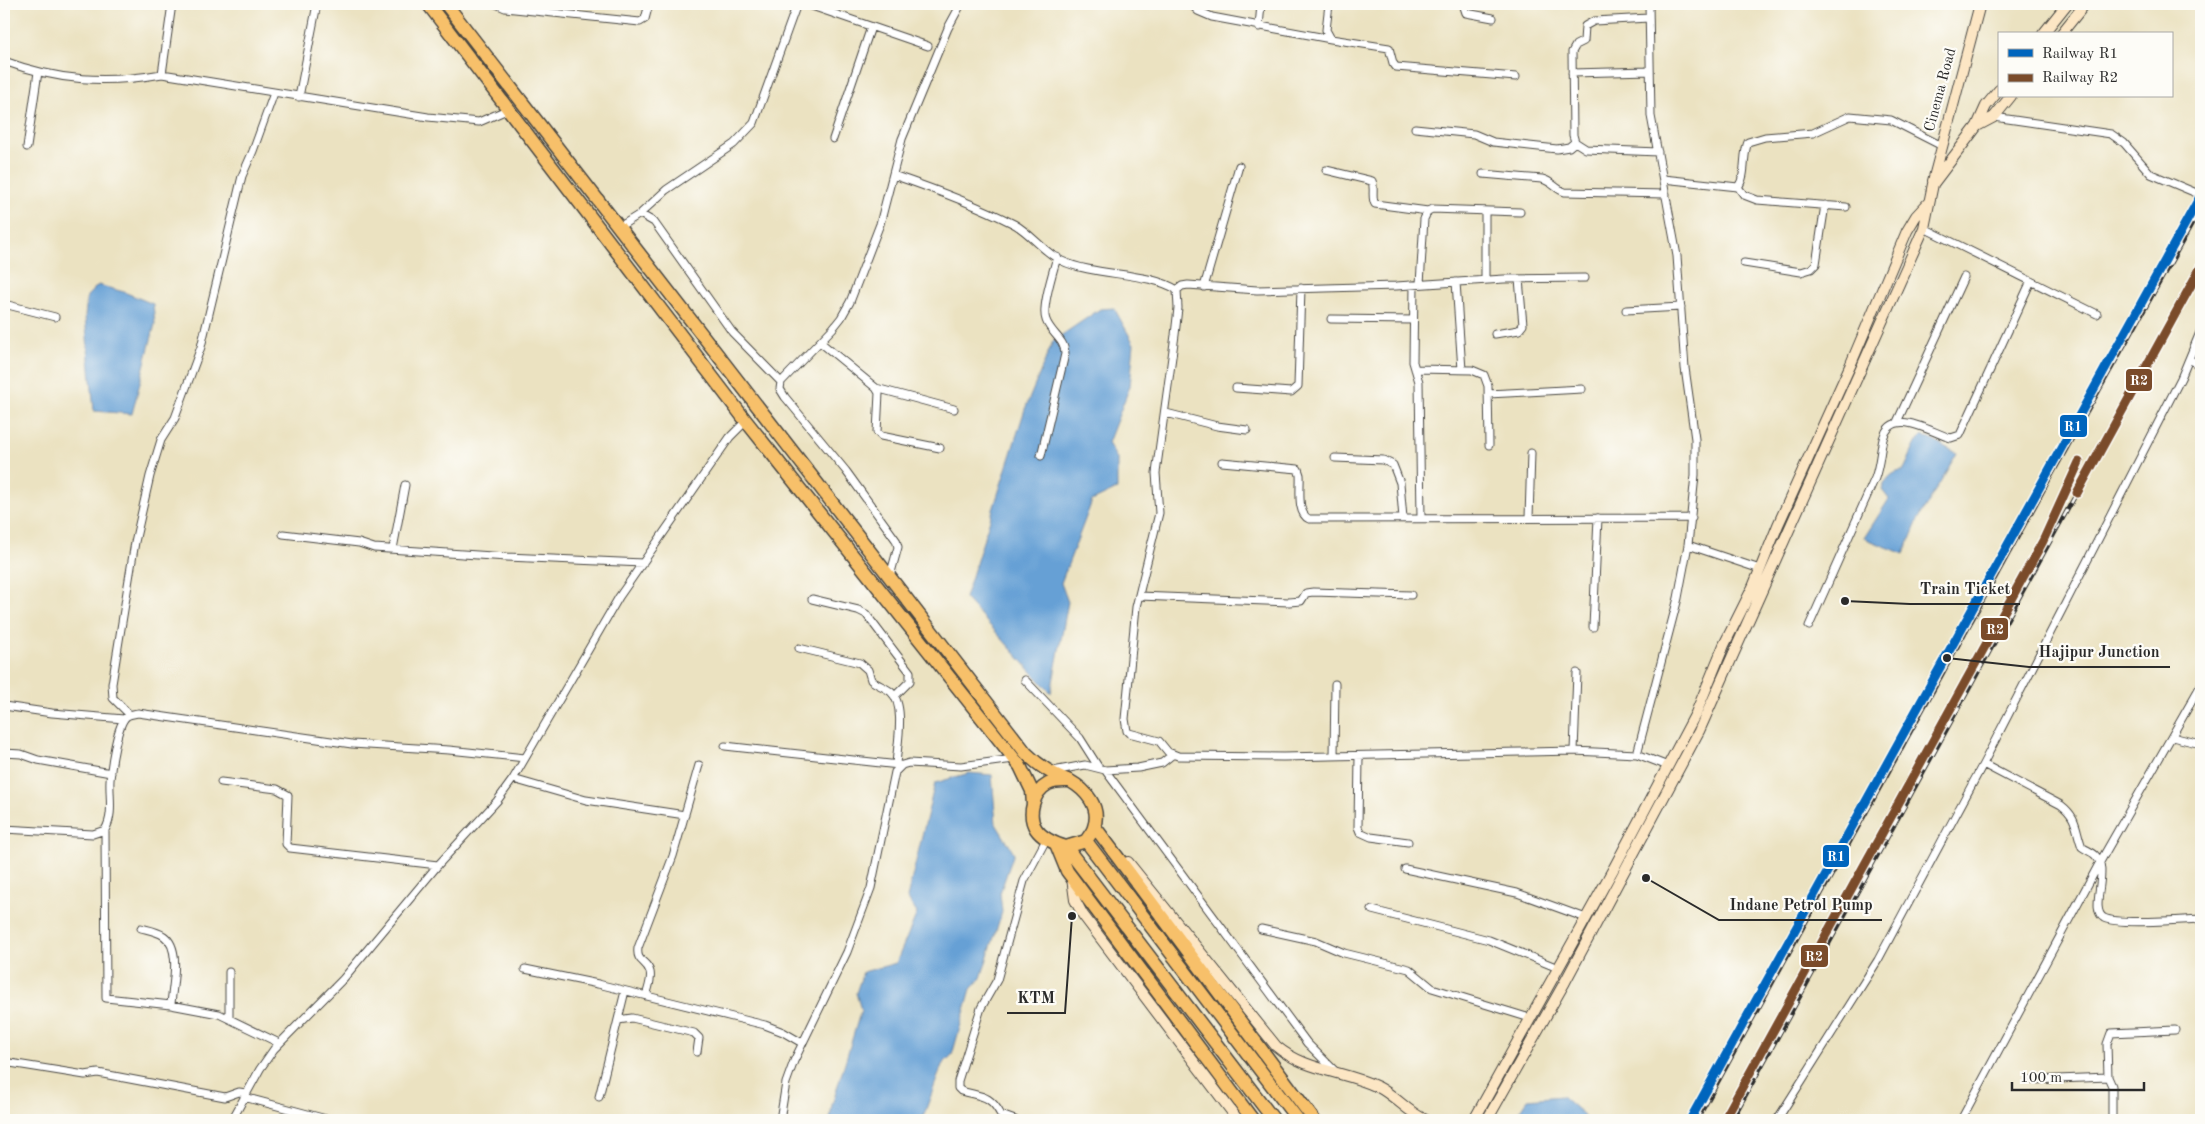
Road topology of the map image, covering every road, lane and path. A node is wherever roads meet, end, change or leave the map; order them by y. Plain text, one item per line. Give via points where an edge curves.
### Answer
1 (172, 4) edge
2 (317, 4) edge
3 (428, 4) edge
4 (446, 4) edge
5 (496, 4) edge
6 (650, 4) edge
7 (797, 4) edge
8 (806, 4) edge
9 (961, 4) edge
10 (1191, 4) edge
11 (1261, 4) edge
12 (1329, 4) edge
13 (1463, 4) edge
14 (1649, 4) edge
15 (1980, 4) edge
16 (2067, 4) edge
17 (2085, 4) edge
18 (1493, 18) dead end
19 (1649, 18) junction
20 (871, 27) junction
21 (1259, 27) junction
22 (2045, 32) edge
23 (2063, 32) edge
24 (1331, 39) junction
25 (928, 46) dead end
26 (4, 62) edge
27 (1650, 71) junction
28 (38, 72) junction
29 (1572, 73) junction
30 (162, 74) junction
31 (1516, 77) dead end
32 (1998, 91) edge
33 (274, 93) junction
34 (299, 97) junction
35 (2009, 98) edge
36 (509, 109) junction
37 (1994, 117) junction
38 (1977, 126) junction
39 (1415, 128) dead end
40 (833, 139) dead end
41 (1575, 142) junction
42 (1942, 146) junction
43 (27, 147) dead end
44 (1658, 152) junction
45 (1239, 166) dead end
46 (1326, 170) dead end
47 (1483, 174) dead end
48 (893, 175) junction
49 (1663, 179) junction
50 (1933, 184) junction
51 (1738, 187) junction
52 (1666, 194) junction
53 (2201, 195) edge
54 (1929, 202) junction
55 (1825, 205) junction
56 (1846, 207) dead end
57 (1428, 211) junction
58 (1485, 211) junction
59 (1520, 212) dead end
60 (640, 214) junction
61 (620, 227) junction
62 (1924, 228) junction
63 (1056, 257) junction
64 (1744, 263) dead end
65 (1964, 277) dead end
66 (1585, 278) dead end
67 (1519, 279) junction
68 (1485, 280) junction
69 (2031, 281) junction
70 (1456, 282) junction
71 (1417, 284) junction
72 (1204, 287) junction
73 (1302, 288) junction
74 (1177, 290) junction
75 (4, 304) edge
76 (1682, 307) junction
77 (1626, 310) dead end
78 (2097, 314) dead end
79 (55, 317) dead end
80 (1330, 319) dead end
81 (1413, 320) junction
82 (2201, 330) edge
83 (1495, 334) dead end
84 (820, 342) junction
85 (2189, 360) junction
86 (2201, 366) edge
87 (1415, 369) junction
88 (1462, 370) junction
89 (781, 382) junction
90 (876, 388) junction
91 (1236, 388) dead end
92 (1582, 389) dead end
93 (1488, 394) junction
94 (954, 409) dead end
95 (1166, 413) junction
96 (746, 420) junction
97 (1897, 422) junction
98 (1247, 430) dead end
99 (1489, 445) dead end
100 (940, 448) dead end
101 (1531, 453) dead end
102 (1041, 456) dead end
103 (1335, 458) dead end
104 (1222, 462) dead end
105 (405, 485) dead end
106 (1403, 518) junction
107 (1421, 518) junction
108 (1529, 518) junction
109 (1598, 518) junction
110 (1692, 518) junction
111 (283, 534) dead end
112 (1688, 545) junction
113 (393, 550) junction
114 (643, 563) junction
115 (1760, 569) junction
116 (890, 576) junction
117 (1411, 595) dead end
118 (1139, 596) junction
119 (812, 598) dead end
120 (1809, 626) dead end
121 (1593, 627) dead end
122 (800, 648) dead end
123 (1576, 673) dead end
124 (1025, 680) dead end
125 (1335, 684) dead end
126 (2201, 685) edge
127 (895, 696) junction
128 (4, 706) edge
129 (126, 717) junction
130 (2172, 737) junction
131 (2201, 744) edge
132 (725, 746) dead end
133 (1574, 751) junction
134 (4, 753) edge
135 (1637, 754) junction
136 (1172, 755) junction
137 (1334, 756) junction
138 (1359, 756) junction
139 (525, 758) junction
140 (1014, 759) junction
141 (1983, 764) junction
142 (699, 765) dead end
143 (899, 765) junction
144 (1668, 766) junction
145 (1102, 769) junction
146 (1048, 772) junction
147 (111, 773) junction
148 (513, 779) junction
149 (1070, 781) junction
150 (221, 782) dead end
151 (1033, 805) junction
152 (685, 815) junction
153 (1094, 827) junction
154 (4, 829) edge
155 (105, 830) junction
156 (1629, 840) junction
157 (1086, 841) junction
158 (1105, 842) junction
159 (1408, 842) dead end
160 (1056, 843) junction
161 (1639, 846) junction
162 (2100, 862) junction
163 (438, 865) junction
164 (1405, 869) dead end
165 (1072, 877) junction
166 (1372, 910) dead end
167 (1586, 918) junction
168 (2201, 920) edge
169 (141, 928) dead end
170 (1262, 929) dead end
171 (525, 968) dead end
172 (1558, 968) junction
173 (229, 972) dead end
174 (625, 991) junction
175 (646, 996) junction
176 (171, 1005) junction
177 (228, 1017) junction
178 (1530, 1018) junction
179 (618, 1020) junction
180 (2175, 1030) dead end
181 (279, 1043) junction
182 (802, 1043) junction
183 (697, 1052) dead end
184 (4, 1062) edge
185 (1337, 1073) junction
186 (2108, 1077) junction
187 (2032, 1080) dead end
188 (245, 1095) junction
189 (599, 1098) dead end
190 (232, 1120) edge
191 (330, 1120) edge
192 (780, 1120) edge
193 (1016, 1120) edge
194 (1238, 1120) edge
195 (1253, 1120) edge
196 (1274, 1120) edge
197 (1298, 1120) edge
198 (1314, 1120) edge
199 (1426, 1120) edge
200 (1474, 1120) edge
201 (1487, 1120) edge
202 (1777, 1120) edge
203 (1961, 1120) edge
204 (2112, 1120) edge

1 - 30 street
2 - 34 street
3 - 36 highway
4 - 61 highway
5 - 6 street via 506,8 640,22 645,20
7 - 60 street via 754,123 734,144 666,190
8 - 20 street
9 - 48 street via 902,139
10 - 21 street via 1204,15
11 - 21 street
12 - 24 street via 1326,30
13 - 18 street via 1466,13
14 - 19 street
15 - 42 main road, Cinema Road
16 - 22 main road
17 - 23 main road
19 - 27 street
19 - 29 street via 1588,23 1584,41 1573,48
20 - 25 street
20 - 40 street
21 - 24 street
24 - 31 street via 1389,48 1393,63 1403,69
26 - 28 street
27 - 29 street
27 - 44 street via 1650,116
28 - 30 street via 99,81
28 - 43 street
29 - 41 street
30 - 33 street
32 - 38 main road via 1986,106
33 - 34 street
33 - 129 street via 242,176 202,347 175,418 160,440 148,484 112,684 113,698
34 - 36 street via 479,122
35 - 37 main road
36 - 96 highway
37 - 38 main road
37 - 53 street via 2111,134 2124,143 2151,174
38 - 50 main road
39 - 41 street via 1474,134 1493,142 1557,149
41 - 44 street via 1586,149
42 - 50 main road, Cinema Road
42 - 51 street via 1891,120 1850,116 1813,133 1765,137 1748,142
44 - 49 street
45 - 72 street
46 - 57 street via 1372,181 1376,204
47 - 52 street via 1542,179 1565,192
48 - 63 street via 937,190 1014,224
48 - 84 street via 880,224 850,302
49 - 51 street
49 - 52 street
50 - 54 main road, Cinema Road
51 - 55 street via 1744,195 1757,200
52 - 76 street
54 - 62 main road, Cinema Road
54 - 115 main road via 1908,231
55 - 56 street
55 - 64 street via 1816,264 1812,270 1801,272
57 - 58 street
57 - 71 street via 1424,219
58 - 59 street
58 - 68 street
60 - 61 street
60 - 89 street via 654,222 732,332
61 - 116 highway
62 - 69 street
62 - 161 main road, Cinema Road via 1699,731
63 - 74 street via 1080,267
63 - 102 street via 1044,316 1062,341 1065,354
65 - 97 street
66 - 67 street
67 - 68 street
67 - 83 street via 1523,325 1518,330
68 - 70 street
69 - 78 street
69 - 97 street via 1960,435 1951,438 1908,422
70 - 71 street
70 - 88 street
71 - 73 street
71 - 81 street
72 - 73 street via 1243,290
72 - 74 street via 1188,285
73 - 91 street via 1298,386 1291,392
74 - 95 street via 1178,308
75 - 79 street
76 - 77 street
76 - 110 street via 1685,368 1695,439
80 - 81 street
81 - 87 street
82 - 85 street
84 - 89 street
84 - 90 street
85 - 86 street
85 - 141 street
87 - 88 street
87 - 107 street via 1419,382
88 - 93 street via 1484,375
89 - 116 street via 780,389 786,398 846,471 896,540 897,555
90 - 94 street
90 - 100 street via 879,393 877,432 881,436
92 - 93 street
93 - 99 street
95 - 98 street
95 - 118 street via 1156,473 1159,513
96 - 114 street via 730,437
96 - 140 highway
97 - 120 street via 1888,429 1884,438 1875,478
101 - 108 street
103 - 106 street via 1383,460 1393,465 1400,483
104 - 106 street via 1298,470 1302,511 1309,519
105 - 113 street
106 - 107 street
107 - 108 street
108 - 109 street
109 - 110 street
109 - 121 street
110 - 112 street
111 - 113 street
112 - 115 street
112 - 135 street via 1678,598
113 - 114 street
114 - 139 street via 619,596
115 - 144 main road via 1696,712
116 - 146 highway via 1026,753
117 - 118 street via 1313,592 1306,593 1301,601 1289,602
118 - 136 street via 1133,626 1125,725 1129,733 1159,741
119 - 127 street via 866,614 910,672 910,681
122 - 127 street via 860,663 868,670 871,680
123 - 133 street
124 - 145 street via 1080,738
125 - 137 street
126 - 130 street
127 - 143 street via 900,712
128 - 129 street via 52,713
129 - 139 street via 138,713 352,744
129 - 147 street
130 - 131 street
130 - 162 street
132 - 143 street
133 - 135 street
133 - 138 street
134 - 147 street
135 - 144 street
136 - 137 street
136 - 145 street via 1162,763 1138,768
137 - 138 street
138 - 159 street via 1360,832 1371,837
139 - 148 street
140 - 143 street via 972,765
140 - 151 highway via 1032,791
141 - 162 street via 2070,812 2082,847 2096,855
141 - 202 street via 1878,960
142 - 152 street
143 - 182 street via 891,786 870,888 847,952
144 - 156 main road
145 - 146 street via 1086,765
145 - 185 street via 1307,1043
146 - 149 highway
147 - 155 street via 110,818
148 - 152 street via 586,800
148 - 163 street
149 - 151 highway via 1047,784
149 - 153 highway via 1088,793 1092,800
150 - 163 street via 288,794 286,844 290,848
151 - 160 highway via 1036,828
152 - 175 street via 638,948 637,954 651,974
153 - 157 highway
153 - 158 highway
154 - 155 street via 94,834
155 - 176 street via 106,998
156 - 161 main road
156 - 167 main road
157 - 160 highway
157 - 197 highway
158 - 185 main road via 1128,861 1276,1046 1296,1060
158 - 198 highway
160 - 165 highway via 1061,860
160 - 193 street via 1024,881 997,980 981,1008 958,1080 961,1091 994,1102 1000,1115
160 - 196 highway via 1100,894
161 - 201 main road, Cinema Road
162 - 168 street via 2098,907 2104,918
162 - 203 street
163 - 181 street via 344,979
164 - 167 street via 1517,893
165 - 194 main road via 1082,915
165 - 195 highway
166 - 172 street via 1489,940
167 - 172 main road
169 - 176 street via 164,936 172,947
170 - 178 street via 1316,941 1344,954 1409,969 1432,988
171 - 174 street
172 - 178 main road
173 - 177 street
174 - 175 street
174 - 179 street
175 - 182 street via 765,1025
176 - 177 street
177 - 181 street
178 - 200 main road
179 - 183 street via 632,1018 694,1033 698,1038
179 - 189 street
180 - 186 street via 2111,1033 2107,1044
181 - 188 street
182 - 192 street via 786,1083
184 - 188 street via 85,1075 98,1073 225,1097 239,1092
185 - 199 main road via 1381,1089
186 - 187 street
186 - 204 street via 2112,1086
188 - 190 street
188 - 191 street

